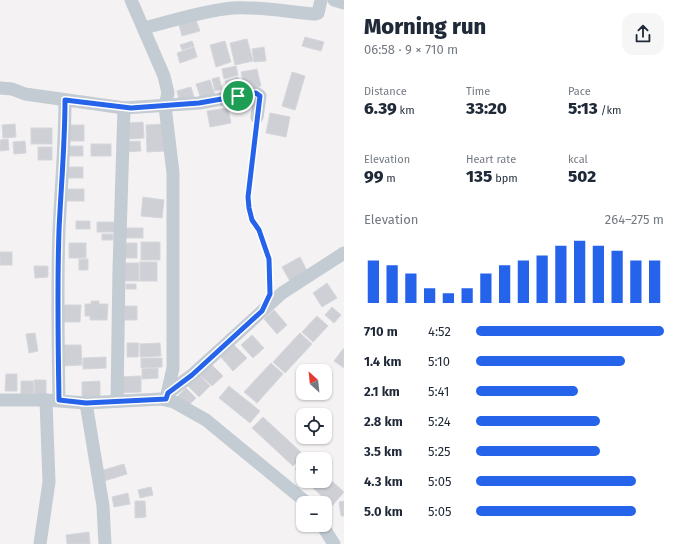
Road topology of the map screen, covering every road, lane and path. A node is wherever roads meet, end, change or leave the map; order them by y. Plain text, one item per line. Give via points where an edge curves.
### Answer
1 (131, 0) edge
2 (321, 0) edge
3 (334, 0) edge
4 (344, 3) edge
5 (144, 28) junction
6 (0, 88) edge
7 (65, 100) junction
8 (165, 106) junction
9 (124, 108) junction
10 (257, 117) joint
11 (344, 253) edge
12 (270, 294) dead end
13 (167, 396) junction
14 (0, 400) edge
15 (46, 400) junction
16 (59, 400) junction
17 (117, 401) junction
18 (86, 403) junction
19 (298, 496) edge
20 (326, 532) edge
21 (40, 544) edge
22 (105, 544) edge
23 (334, 544) edge

1 - 5 street
2 - 5 street via 318,13 315,14 232,8 200,13
3 - 4 street
5 - 8 street via 164,76 168,93
6 - 7 street
7 - 9 street
7 - 16 street via 59,239
8 - 9 street
8 - 10 street via 256,93 260,96
8 - 13 street via 173,173 172,368
9 - 17 street
10 - 12 path via 248,197 249,208 269,259
11 - 13 street via 282,293
13 - 17 street
13 - 19 street via 206,420
14 - 15 street
15 - 16 street
15 - 21 street via 49,482
16 - 18 street
17 - 18 street
18 - 22 street via 103,506
20 - 23 street

